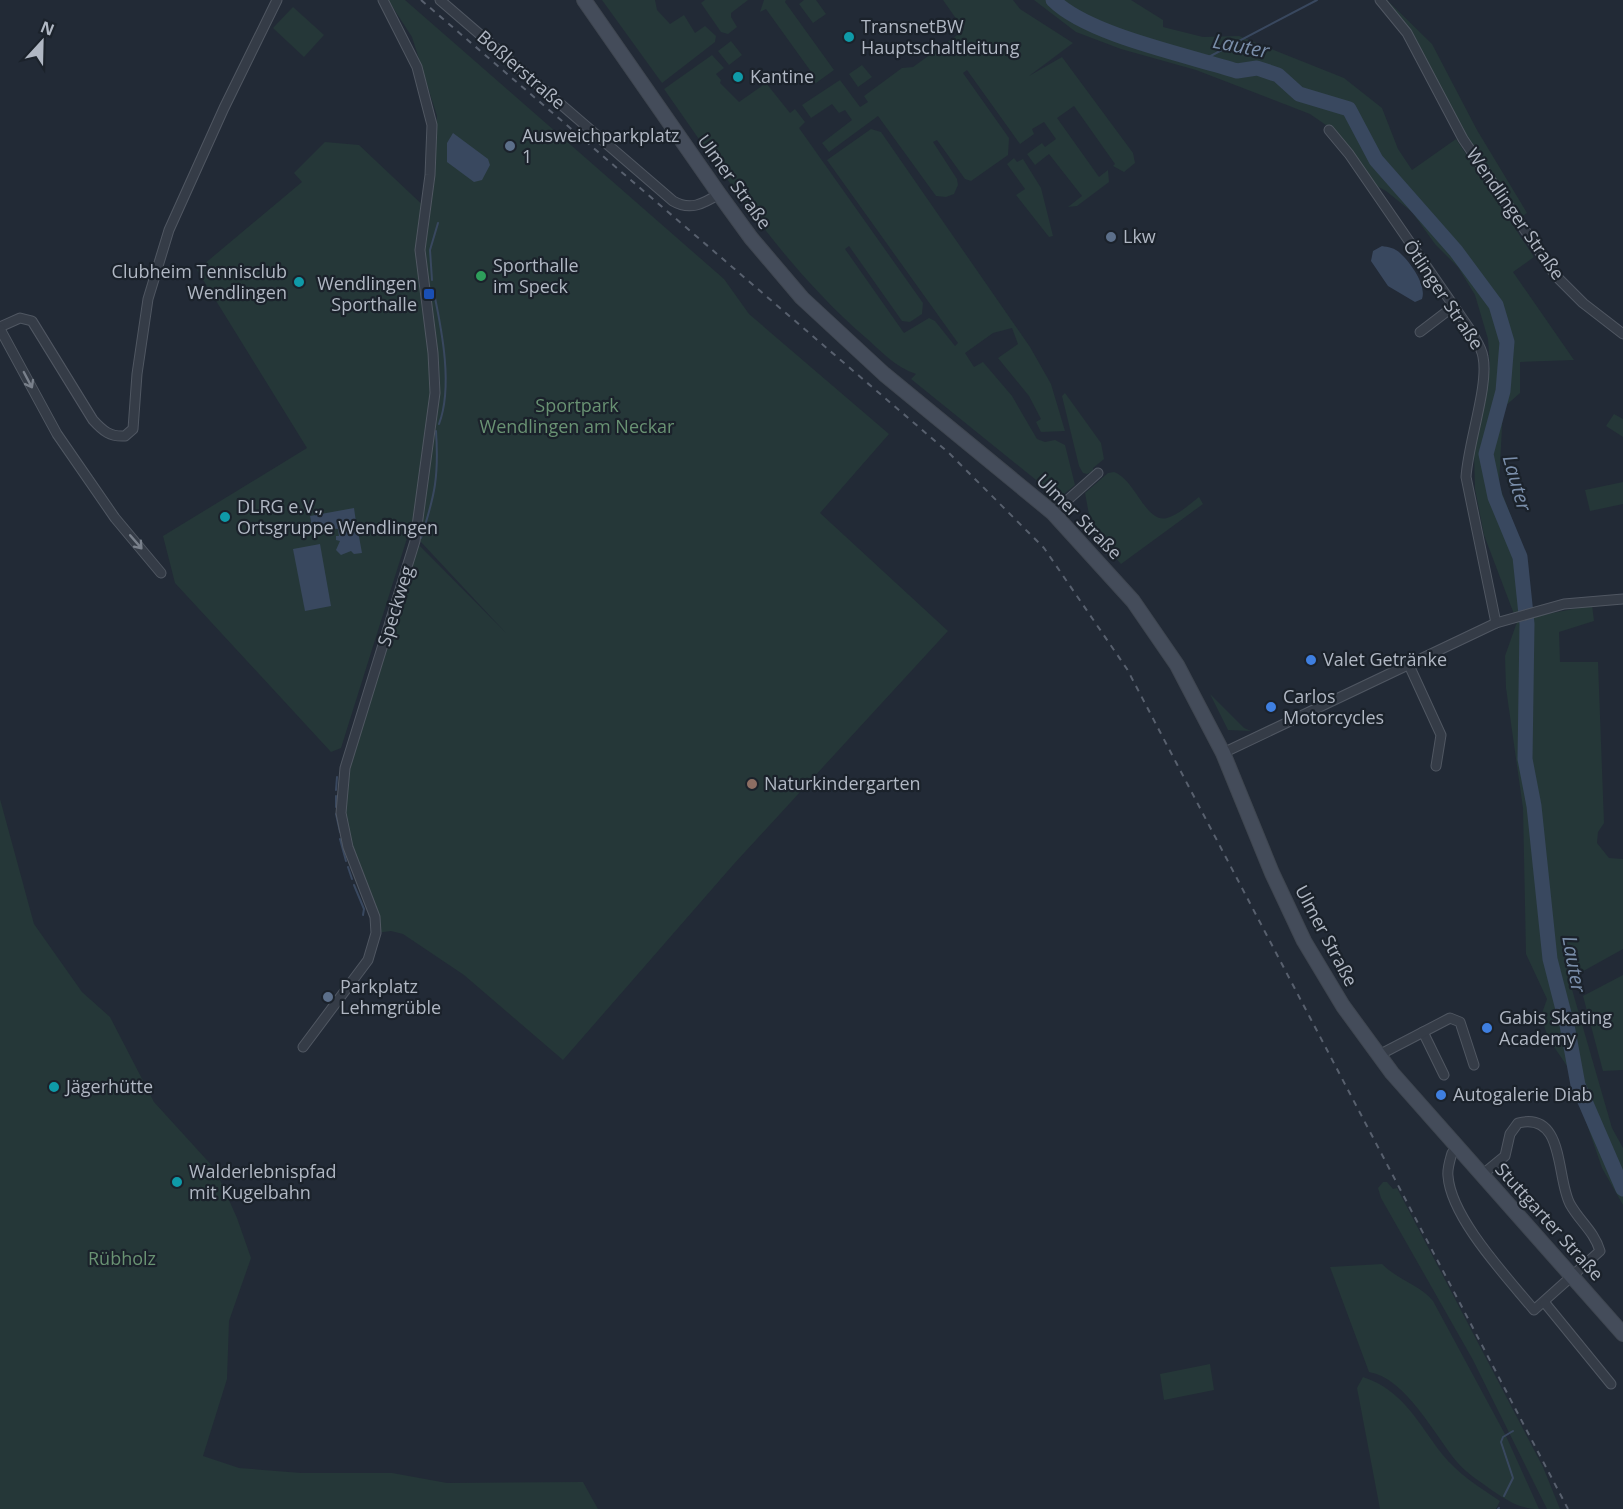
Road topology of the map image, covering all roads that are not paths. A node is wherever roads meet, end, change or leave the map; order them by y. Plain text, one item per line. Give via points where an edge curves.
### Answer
1 (278, 0) edge
2 (383, 0) edge
3 (440, 0) edge
4 (584, 0) edge
5 (1380, 0) edge
6 (1329, 130) dead end
7 (719, 194) junction
8 (1454, 306) junction
9 (0, 328) edge
10 (1420, 332) dead end
11 (1623, 334) edge
12 (1098, 473) dead end
13 (1053, 513) junction
14 (161, 573) dead end
15 (1623, 599) edge
16 (1496, 623) junction
17 (1408, 663) junction
18 (1223, 753) junction
19 (1436, 766) dead end
20 (1423, 1032) junction
21 (303, 1047) dead end
22 (1379, 1055) junction
23 (1474, 1065) dead end
24 (1444, 1075) dead end
25 (1447, 1134) joint
26 (1452, 1153) dead end
27 (1483, 1174) junction
28 (1574, 1276) junction
29 (1545, 1303) junction
30 (1623, 1334) edge
31 (1611, 1384) dead end

1 - 9 street via 256,39 169,230 148,299 133,429 125,436 104,432 32,321 20,318
2 - 21 street, Speckweg via 417,67 432,125 420,250 434,352 435,393 416,542 345,768 341,813 348,847 375,917 374,940 368,960
3 - 7 street, Boßlerstraße via 673,201 693,207
4 - 7 main road, Ulmer Straße
5 - 11 street, Wendlinger Straße via 1407,33 1462,139 1556,276
6 - 8 street, Ötlinger Straße
7 - 13 main road, Ulmer Straße via 770,261 828,325
8 - 10 street
8 - 16 street, Ötlinger Straße via 1472,331 1483,356 1484,379 1467,453 1466,477
9 -> 14 street via 57,434 115,518
12 - 13 street
13 - 18 main road, Ulmer Straße via 1133,601 1177,665
15 - 16 street via 1564,604
16 - 17 street
17 - 18 street
17 - 19 street via 1441,735
18 - 22 main road, Ulmer Straße via 1304,941 1343,1006
20 - 22 street
20 - 23 street via 1450,1018 1460,1022
20 - 24 street
22 - 25 main road, Ulmer Straße
25 - 27 main road, Stuttgarter Straße
26 - 29 street via 1448,1175 1452,1192 1475,1236 1534,1310
27 - 28 main road, Stuttgarter Straße
27 - 28 street via 1505,1156 1510,1134 1518,1123 1537,1122 1546,1127 1558,1152 1570,1204 1596,1236 1600,1251
28 - 29 street
28 - 30 main road, Stuttgarter Straße
29 - 31 street

